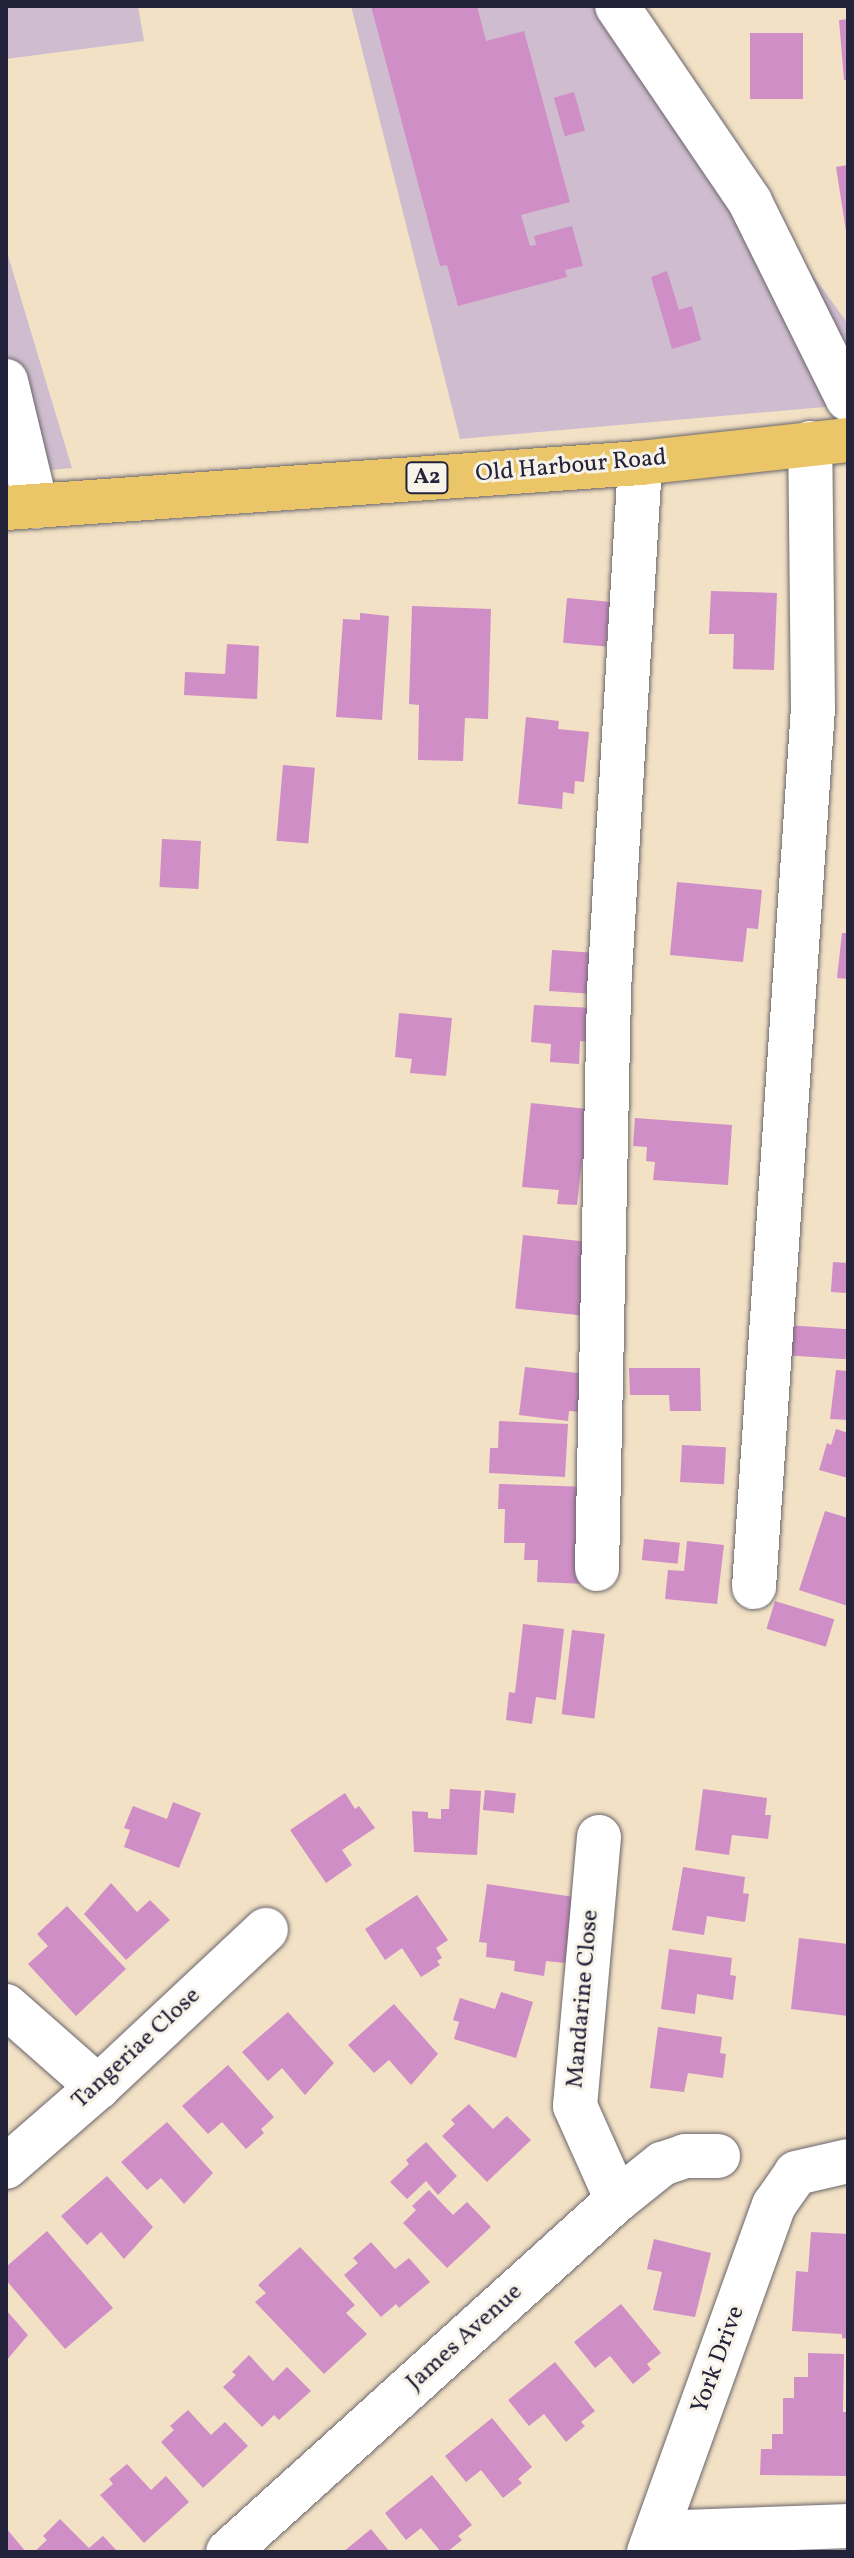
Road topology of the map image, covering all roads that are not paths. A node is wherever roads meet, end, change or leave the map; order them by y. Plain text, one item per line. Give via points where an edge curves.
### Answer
1 (617, 6) edge
2 (6, 381) edge
3 (848, 399) edge
4 (829, 441) edge
5 (640, 463) junction
6 (21, 507) edge
7 (597, 1569) dead end
8 (754, 1587) dead end
9 (599, 1837) dead end
10 (266, 1930) dead end
11 (6, 2006) edge
12 (98, 2087) junction
13 (718, 2156) dead end
14 (848, 2161) edge
15 (6, 2167) edge
16 (617, 2200) junction
17 (848, 2526) edge
18 (653, 2542) edge
19 (228, 2552) edge

1 - 3 street via 750,202
2 - 6 street
4 - 5 main road, Old Harbour Road / A2
4 - 8 street
5 - 6 main road, Old Harbour Road / A2
5 - 7 street via 609,990
9 - 16 street, Mandarine Close via 575,2106
10 - 12 street, Tangeriae Close
11 - 12 street
12 - 15 street, Tangeriae Close
13 - 16 street, James Avenue via 685,2156 662,2164
14 - 18 street, York Drive via 796,2173 774,2205
16 - 19 street, James Avenue
17 - 18 street

